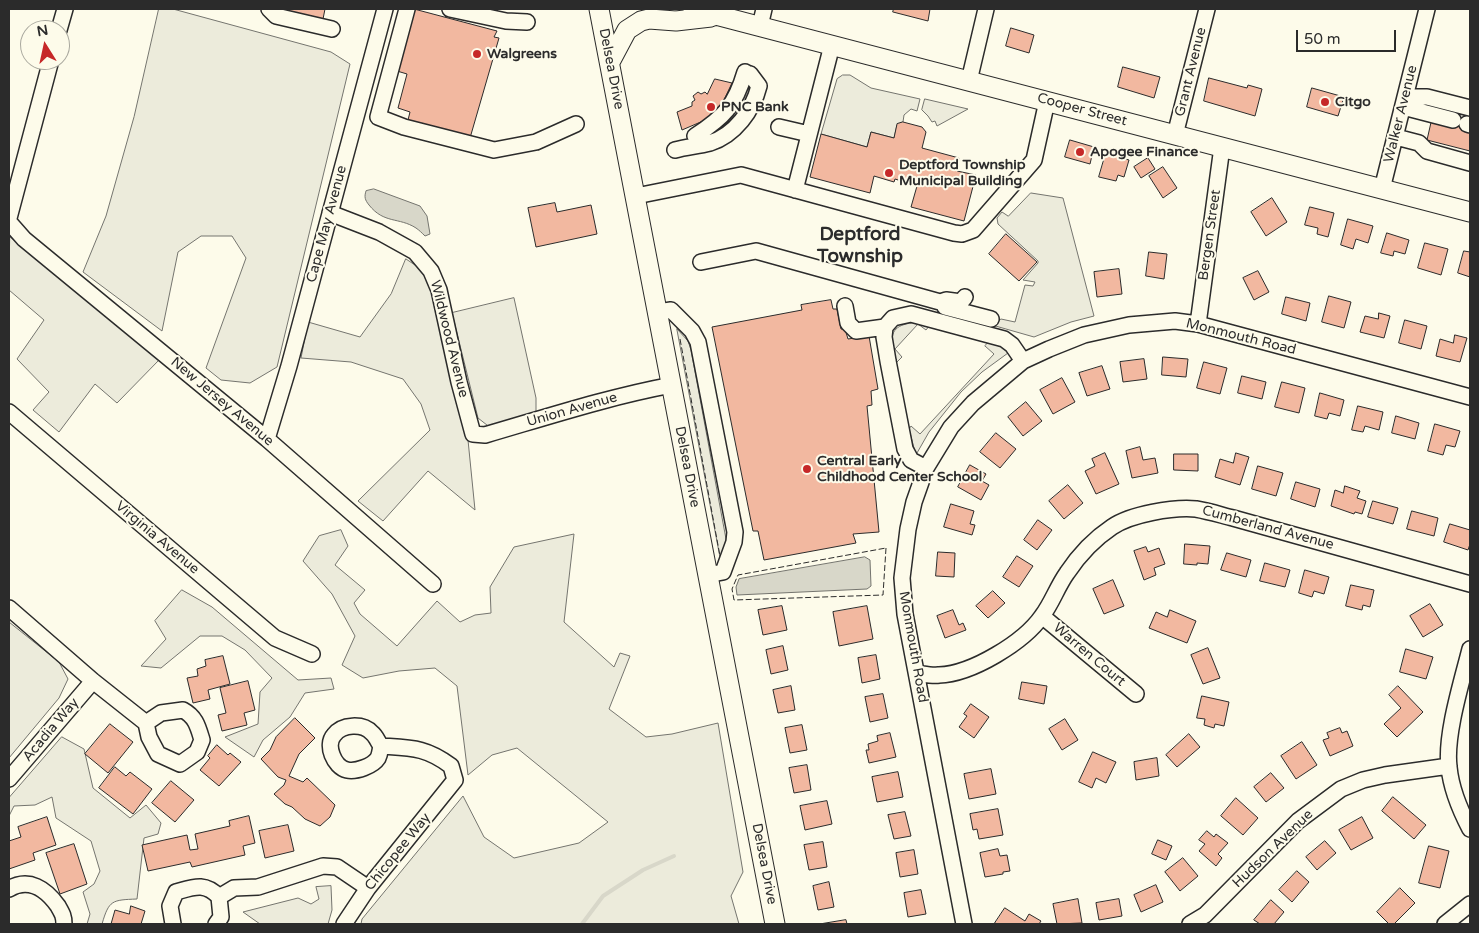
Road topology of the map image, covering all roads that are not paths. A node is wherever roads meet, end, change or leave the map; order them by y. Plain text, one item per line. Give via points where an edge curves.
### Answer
1 (269, 9) edge
2 (386, 9) edge
3 (408, 9) edge
4 (450, 9) edge
5 (600, 9) edge
6 (695, 9) edge
7 (986, 9) edge
8 (1207, 9) edge
9 (1427, 9) edge
10 (723, 16) junction
11 (762, 17) edge
12 (526, 22) dead end
13 (332, 29) dead end
14 (832, 45) junction
15 (610, 62) junction
16 (48, 70) edge
17 (745, 72) dead end
18 (969, 81) junction
19 (1047, 101) junction
20 (1405, 101) junction
21 (1465, 118) edge
22 (576, 124) dead end
23 (779, 127) dead end
24 (809, 134) junction
25 (1175, 135) junction
26 (695, 136) junction
27 (1396, 136) junction
28 (1222, 147) junction
29 (1470, 163) edge
30 (1382, 189) junction
31 (795, 190) junction
32 (636, 196) junction
33 (1470, 212) edge
34 (330, 213) junction
35 (9, 220) edge
36 (701, 262) dead end
37 (965, 296) dead end
38 (940, 302) junction
39 (845, 306) dead end
40 (658, 312) junction
41 (991, 319) dead end
42 (1198, 324) junction
43 (885, 327) junction
44 (1023, 361) junction
45 (672, 385) junction
46 (1470, 397) edge
47 (9, 412) edge
48 (474, 434) joint
49 (267, 439) junction
50 (926, 468) junction
51 (707, 575) junction
52 (433, 584) dead end
53 (1470, 584) edge
54 (9, 608) edge
55 (1042, 616) junction
56 (1470, 649) edge
57 (312, 654) dead end
58 (917, 673) junction
59 (93, 681) junction
60 (1136, 694) dead end
61 (146, 723) dead end
62 (380, 746) dead end
63 (1449, 766) junction
64 (9, 779) edge
65 (1470, 829) edge
66 (9, 888) edge
67 (368, 888) junction
68 (219, 897) junction
69 (1470, 904) edge
70 (64, 924) edge
71 (172, 924) edge
72 (216, 924) edge
73 (344, 924) edge
74 (775, 924) edge
75 (964, 924) edge
76 (1190, 924) edge
77 (1445, 924) edge

1 - 13 street via 276,16
2 - 34 street, Cape May Avenue
3 - 22 street via 378,117 404,127 494,150 536,142
4 - 12 street
5 - 15 main road, Delsea Drive
6 - 10 main road, Cooper Street
7 - 18 street
8 - 25 street, Grant Avenue
9 - 20 street, Walker Avenue
10 - 11 main road, Cooper Street
10 - 15 main road via 641,21 626,30
11 - 14 main road, Cooper Street
14 - 18 main road, Cooper Street
14 - 24 street
15 - 32 main road, Delsea Drive
16 - 35 street
17 - 26 street via 739,92 725,113
18 - 19 main road, Cooper Street
19 - 25 main road, Cooper Street
19 - 31 street via 1034,160 968,233 954,233
20 - 21 street
20 - 21 street via 1428,97
20 - 27 street, Walker Avenue
23 - 24 street
24 - 31 street
25 - 28 main road, Cooper Street
26 - 26 street via 714,132 734,114 748,90 750,74 759,86 750,111 727,134 711,143 674,145
27 - 29 street via 1419,143 1427,151
27 - 30 street, Walker Avenue
28 - 30 main road, Cooper Street
28 - 42 street, Bergen Street
30 - 33 main road, Cooper Street
31 - 32 street via 741,175
32 - 40 main road, Delsea Drive
34 - 48 street, Wildwood Avenue via 378,232 415,252 431,271
34 - 49 street, Cape May Avenue
35 - 49 street, New Jersey Avenue via 24,239
36 - 38 street via 756,251
37 - 38 street via 961,302
38 - 41 street via 946,308
39 - 43 street via 848,323 856,331
40 - 45 main road, Delsea Drive
40 - 51 street via 671,310 692,331 698,342 733,522 734,542 722,572
42 - 44 street, Monmouth Road via 1175,321 1129,325 1084,335
42 - 46 street, Monmouth Road
43 - 44 street via 893,318 910,314 946,322 1004,339
43 - 50 street via 884,337 905,449 911,460
44 - 50 street, Monmouth Road via 973,403 951,427
45 - 48 street, Union Avenue via 587,404 485,435
45 - 51 main road, Delsea Drive
47 - 57 street, Virginia Avenue via 275,638
49 - 52 street, New Jersey Avenue
50 - 58 street, Monmouth Road via 908,529 902,578 905,614
51 - 74 main road, Delsea Drive
53 - 55 street, Cumberland Avenue via 1233,518 1196,509 1169,509 1113,526 1088,547 1066,573
54 - 59 street
55 - 58 street, Cumberland Avenue via 1028,633 966,670 940,675
55 - 60 street, Warren Court
56 - 63 street via 1451,733
58 - 75 street, Monmouth Road
59 - 61 street
59 - 64 street, Acadia Way
62 - 67 street, Chicopee Way via 418,749 436,755 451,766 455,780
63 - 65 street via 1456,797
63 - 76 street, Hudson Avenue via 1385,775 1341,789 1298,821 1206,915
66 - 70 street via 17,884 40,887 53,899 64,917
67 - 68 street via 337,867 323,866 258,886 234,888
67 - 73 street, Chicopee Way
68 - 71 street via 211,889 195,887 176,892 170,906
68 - 72 street via 221,917
69 - 77 street

